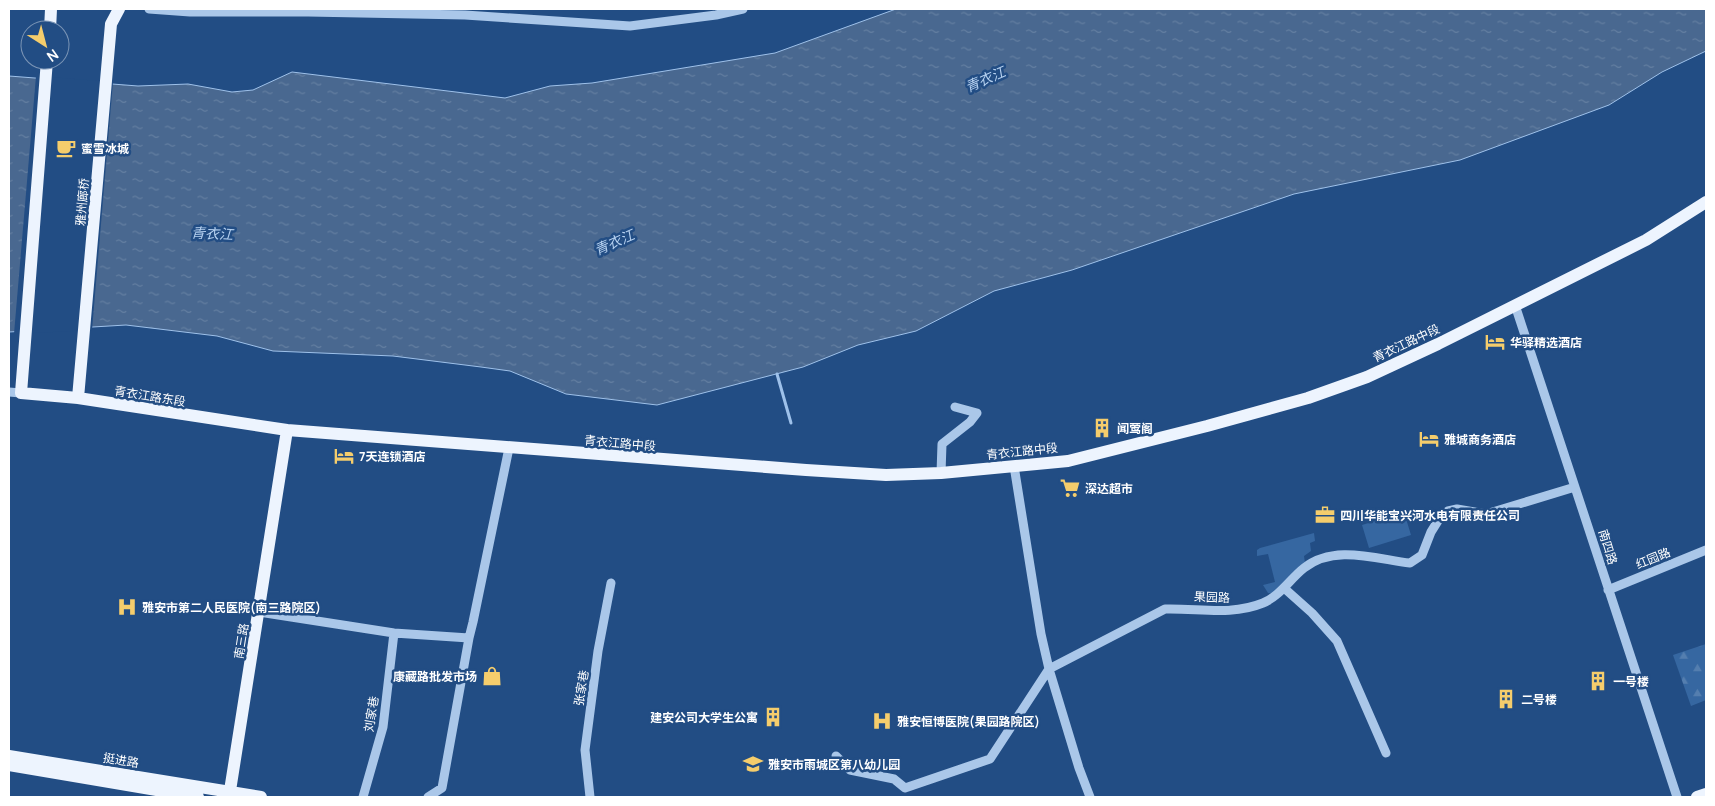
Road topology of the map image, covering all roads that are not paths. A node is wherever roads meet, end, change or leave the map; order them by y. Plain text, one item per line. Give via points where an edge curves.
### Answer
1 (118, 9) edge
2 (148, 9) edge
3 (743, 9) edge
4 (308, 10) edge
5 (466, 12) edge
6 (716, 12) edge
7 (46, 70) edge
8 (1706, 202) edge
9 (1514, 305) junction
10 (15, 392) edge
11 (78, 398) junction
12 (955, 407) dead end
13 (287, 430) junction
14 (509, 448) junction
15 (1014, 466) junction
16 (941, 473) junction
17 (1575, 487) junction
18 (1706, 550) edge
19 (611, 583) dead end
20 (1284, 588) junction
21 (1608, 590) junction
22 (259, 612) junction
23 (394, 633) junction
24 (469, 638) junction
25 (1049, 669) junction
26 (1386, 753) dead end
27 (9, 756) edge
28 (836, 756) dead end
29 (9, 765) edge
30 (905, 793) edge
31 (229, 794) edge
32 (1706, 794) edge
33 (198, 797) edge
34 (261, 797) edge
35 (363, 797) edge
36 (428, 797) edge
37 (590, 797) edge
38 (1090, 797) edge
39 (1677, 797) edge
40 (1697, 797) edge

1 - 11 main road, 雅州廊桥 via 111,24
2 - 4 street via 190,12
3 - 6 street
4 - 5 street
5 - 6 street via 630,26
7 - 10 main road via 22,377
8 - 9 main road, 青衣江路中段 via 1646,240
9 - 15 main road, 青衣江路中段 via 1367,377 1308,398 1068,461
9 - 17 street, 南四路
10 - 11 main road, 青衣江路东段
11 - 13 main road, 青衣江路东段
12 - 16 street via 976,413 970,422 942,444
13 - 14 main road, 青衣江路中段
13 - 22 main road, 南三路
14 - 16 main road, 青衣江路中段 via 886,475
14 - 24 street
15 - 16 main road, 青衣江路中段
15 - 25 street
17 - 20 street, 果园路 via 1486,514 1457,509 1448,511 1431,532 1422,555 1410,563 1358,554 1323,557 1304,568
17 - 21 street, 南四路
18 - 21 street, 红园路
19 - 37 street, 张家巷 via 585,750
20 - 25 street, 果园路 via 1263,603 1234,610 1215,612 1165,608
20 - 26 street via 1337,641
21 - 39 street, 南四路
22 - 23 street
22 - 31 main road, 南三路
23 - 24 street
23 - 35 street, 刘家巷 via 383,727
24 - 36 street via 442,788
25 - 30 street, 果园路 via 990,759
25 - 38 street via 1078,768
27 - 31 main road, 挺进路
28 - 30 street via 850,770 894,779
29 - 33 main road, 挺进路
31 - 34 main road, 挺进路
32 - 40 main road

